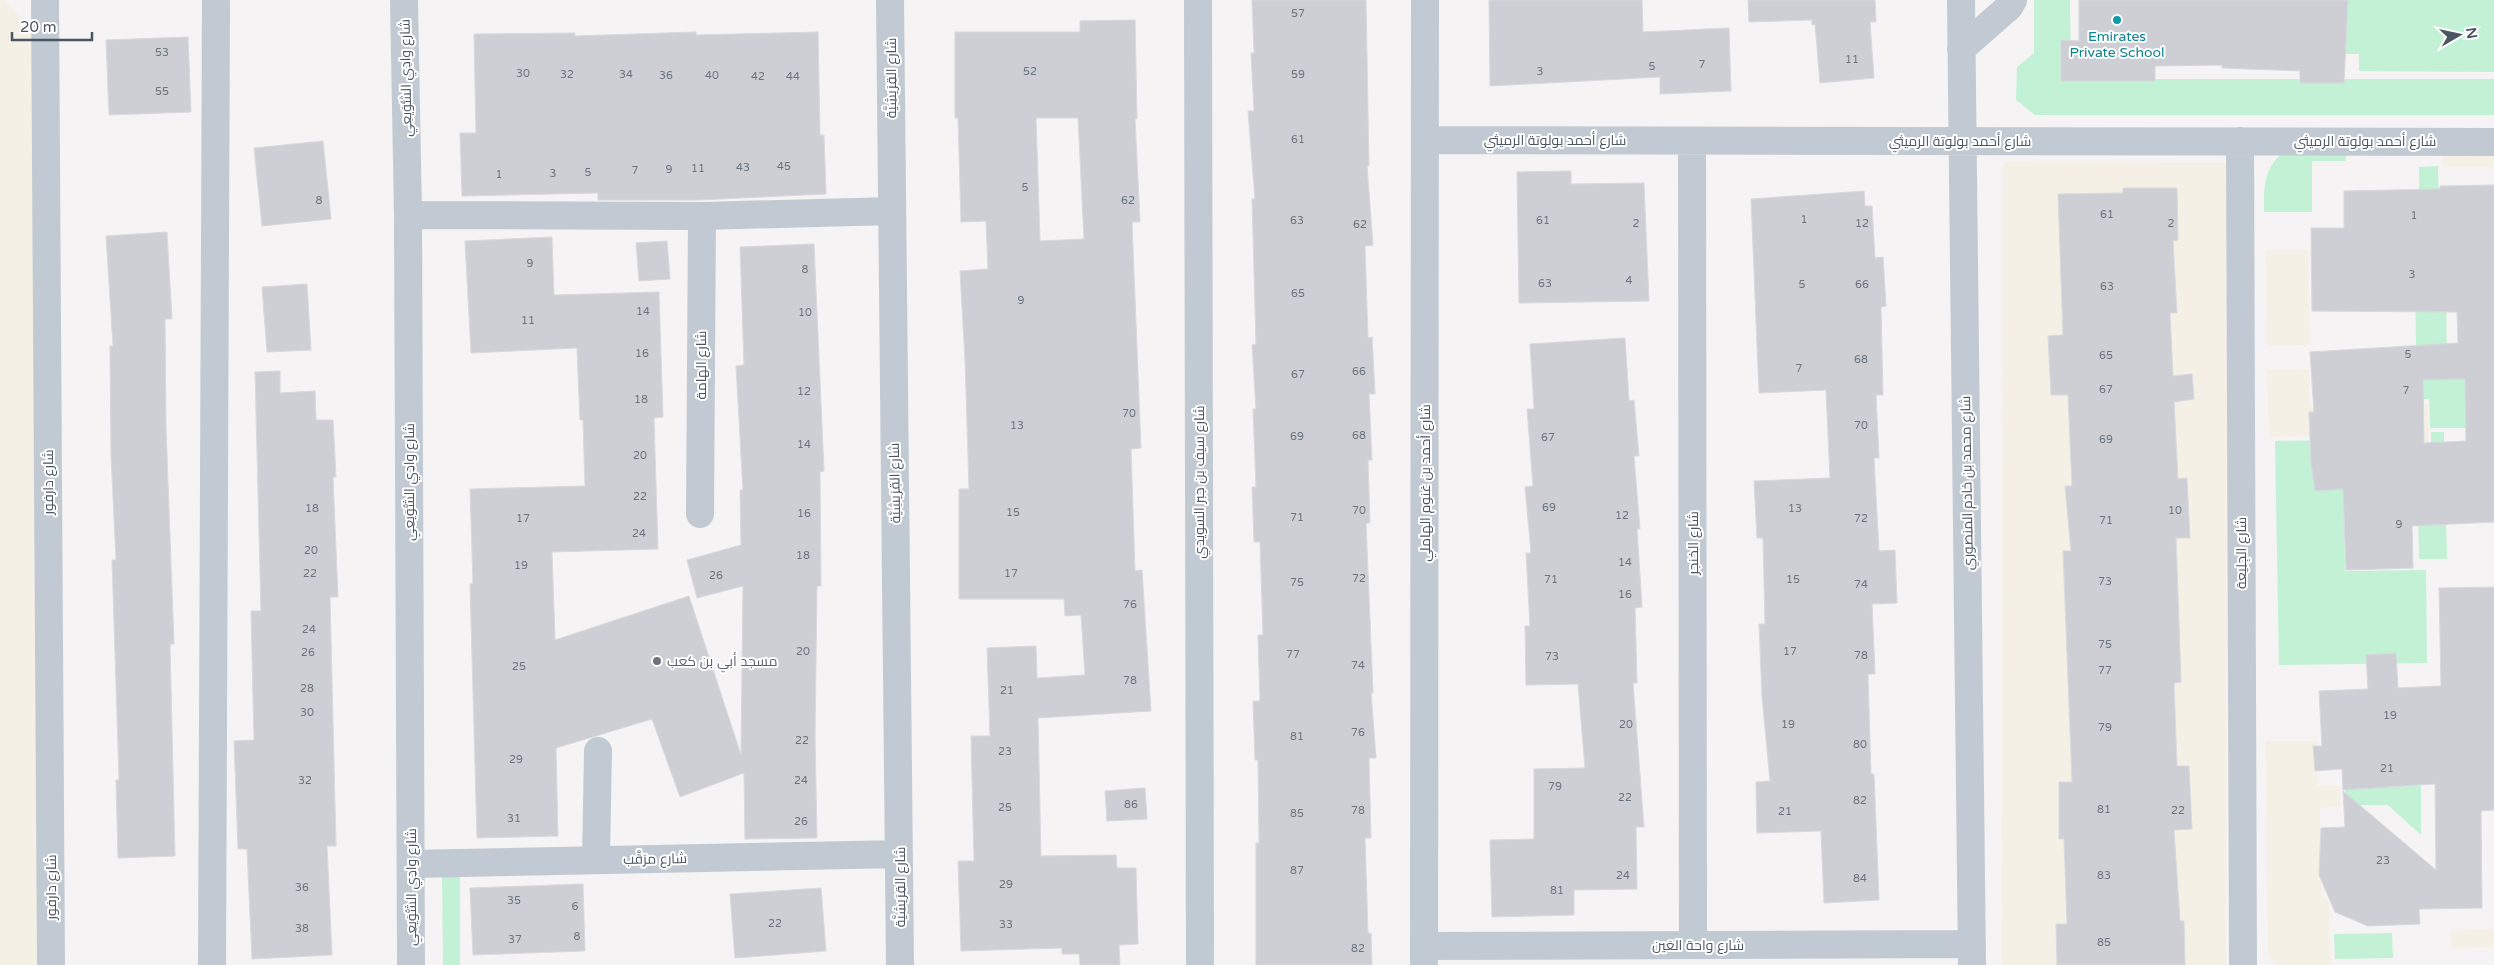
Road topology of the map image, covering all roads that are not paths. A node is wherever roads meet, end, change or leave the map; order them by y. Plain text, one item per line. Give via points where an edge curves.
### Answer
1 (45, 0) edge
2 (216, 0) edge
3 (404, 0) edge
4 (890, 0) edge
5 (1198, 0) edge
6 (1425, 0) edge
7 (1961, 0) edge
8 (2013, 0) edge
9 (1962, 50) junction
10 (1425, 140) junction
11 (1962, 140) junction
12 (1692, 141) junction
13 (2240, 141) junction
14 (2494, 142) edge
15 (892, 211) junction
16 (408, 214) junction
17 (702, 216) junction
18 (700, 514) dead end
19 (598, 751) dead end
20 (900, 854) junction
21 (596, 860) junction
22 (410, 864) junction
23 (1693, 945) junction
24 (1972, 955) edge
25 (1424, 956) edge
26 (51, 965) edge
27 (212, 965) edge
28 (411, 965) edge
29 (900, 965) edge
30 (1200, 965) edge
31 (2243, 965) edge

1 - 26 street, شارع دارفور
2 - 27 street
3 - 16 street, شارع وادِي الشُّوَيعِي
4 - 15 street, شارع القِرَيشِيَّة
5 - 30 street, شارع سيف بن جبر السويدي
6 - 10 street, شارع أحمد بن غنوم الهاملي
7 - 9 street, شارع محمد بن خادم المنصوري
8 - 9 street
9 - 11 street, شارع محمد بن خادم المنصوري
10 - 12 street, شارع أحمد بولوتة الرميثي
10 - 25 street, شارع أحمد بن غنوم الهاملي
11 - 12 street, شارع أحمد بولوتة الرميثي
11 - 13 street, شارع أحمد بولوتة الرميثي
11 - 24 street, شارع محمد بن خادم المنصوري
12 - 23 street, شارع الخنجر
13 - 14 street, شارع أحمد بولوتة الرميثي
13 - 31 street, شارع الجِلِيعة
15 - 17 street
15 - 20 street, شارع القِرَيشِيَّة
16 - 17 street
16 - 22 street, شارع وادِي الشُّوَيعِي
17 - 18 street, شارع الهامة
19 - 21 street
20 - 21 street, شارع مرَقَّب
20 - 29 street, شارع القِرَيشِيَّة
21 - 22 street, شارع مرَقَّب
22 - 28 street, شارع وادِي الشُّوَيعِي
23 - 24 street, شارع واحة العَين
23 - 25 street, شارع واحة العَين

